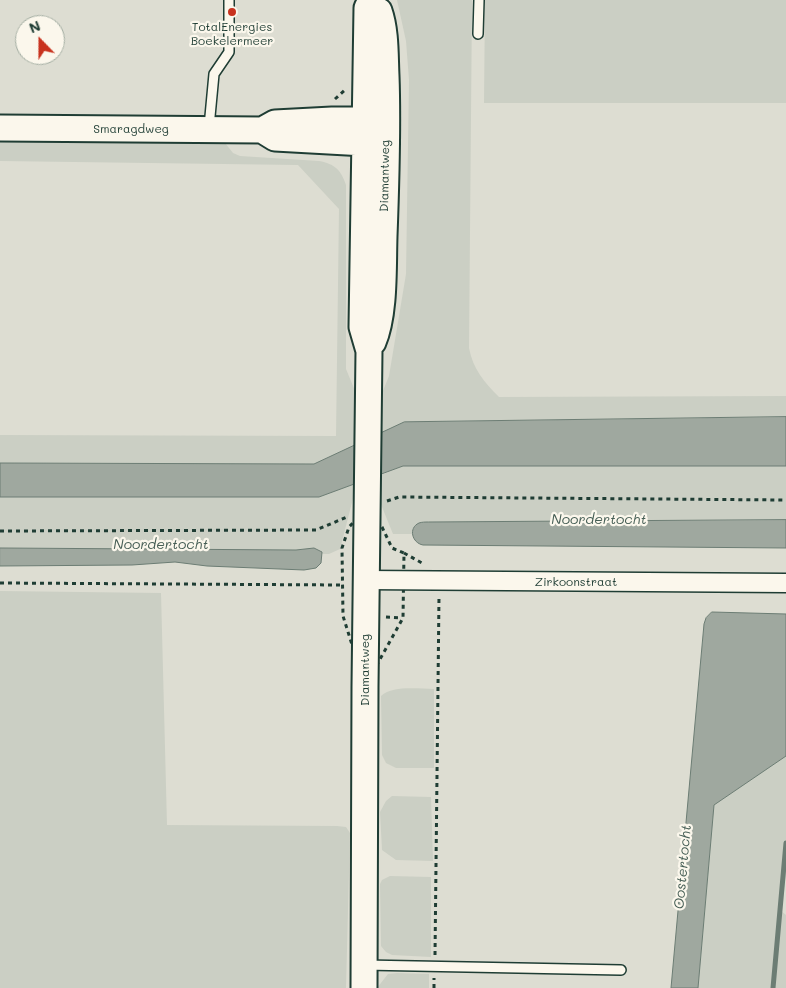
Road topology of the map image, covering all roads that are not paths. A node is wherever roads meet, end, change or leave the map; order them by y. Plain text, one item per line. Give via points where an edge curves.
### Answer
1 (228, 0) edge
2 (371, 0) edge
3 (375, 0) edge
4 (479, 0) edge
5 (478, 34) dead end
6 (0, 128) edge
7 (209, 130) junction
8 (372, 132) junction
9 (355, 583) junction
10 (786, 583) edge
11 (621, 970) dead end
12 (364, 976) edge

1 - 7 lane via 229,52 214,74
2 - 8 street, Diamantweg via 367,8
3 - 8 street, Diamantweg via 382,20 385,54
4 - 5 lane
6 - 7 street, Smaragdweg
7 - 8 street, Smaragdweg via 262,130 275,123
8 - 9 street, Diamantweg via 362,327 369,351 366,508
9 - 10 street, Zirkoonstraat via 439,580
9 - 12 street, Diamantweg
11 - 12 lane via 434,966

